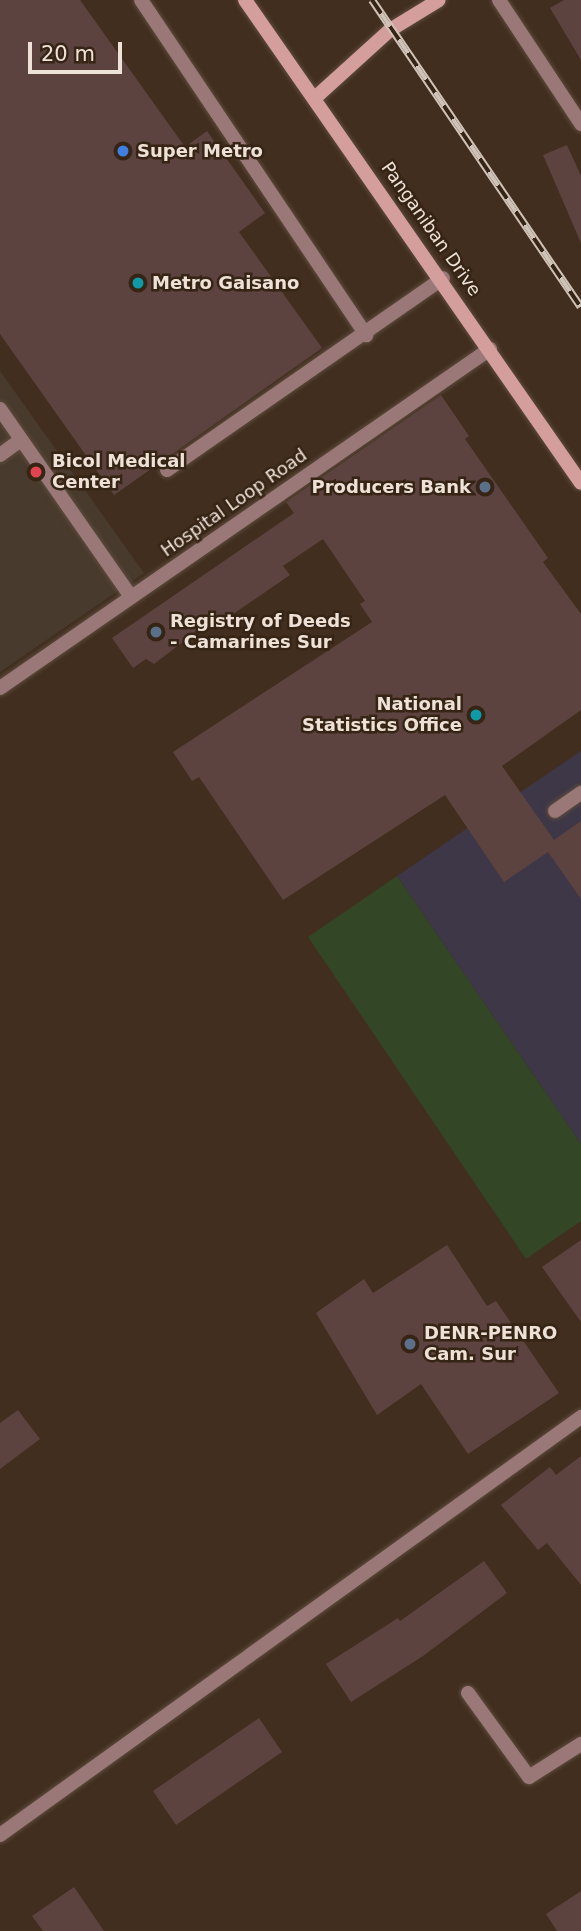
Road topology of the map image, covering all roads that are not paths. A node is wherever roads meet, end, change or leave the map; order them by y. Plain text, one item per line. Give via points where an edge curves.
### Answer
1 (141, 0) edge
2 (245, 0) edge
3 (439, 0) edge
4 (499, 0) edge
5 (316, 97) junction
6 (581, 124) edge
7 (443, 278) junction
8 (366, 335) junction
9 (490, 349) junction
10 (0, 410) edge
11 (21, 440) junction
12 (0, 455) edge
13 (167, 470) dead end
14 (581, 483) edge
15 (131, 597) junction
16 (0, 688) edge
17 (581, 793) edge
18 (555, 811) dead end
19 (581, 1417) edge
20 (468, 1693) dead end
21 (581, 1744) edge
22 (0, 1835) edge

1 - 8 street
2 - 5 main road, Panganiban Drive
3 - 5 main road via 390,30
4 - 6 street
5 - 7 main road, Panganiban Drive
7 - 8 street
7 - 9 main road, Panganiban Drive
8 - 13 street
9 - 14 main road, Panganiban Drive
9 - 15 street, Hospital Loop Road
10 - 11 street
11 - 12 street
11 - 15 street
15 - 16 street, Hospital Loop Road
17 - 18 street
19 - 22 street
20 - 21 street via 529,1777

